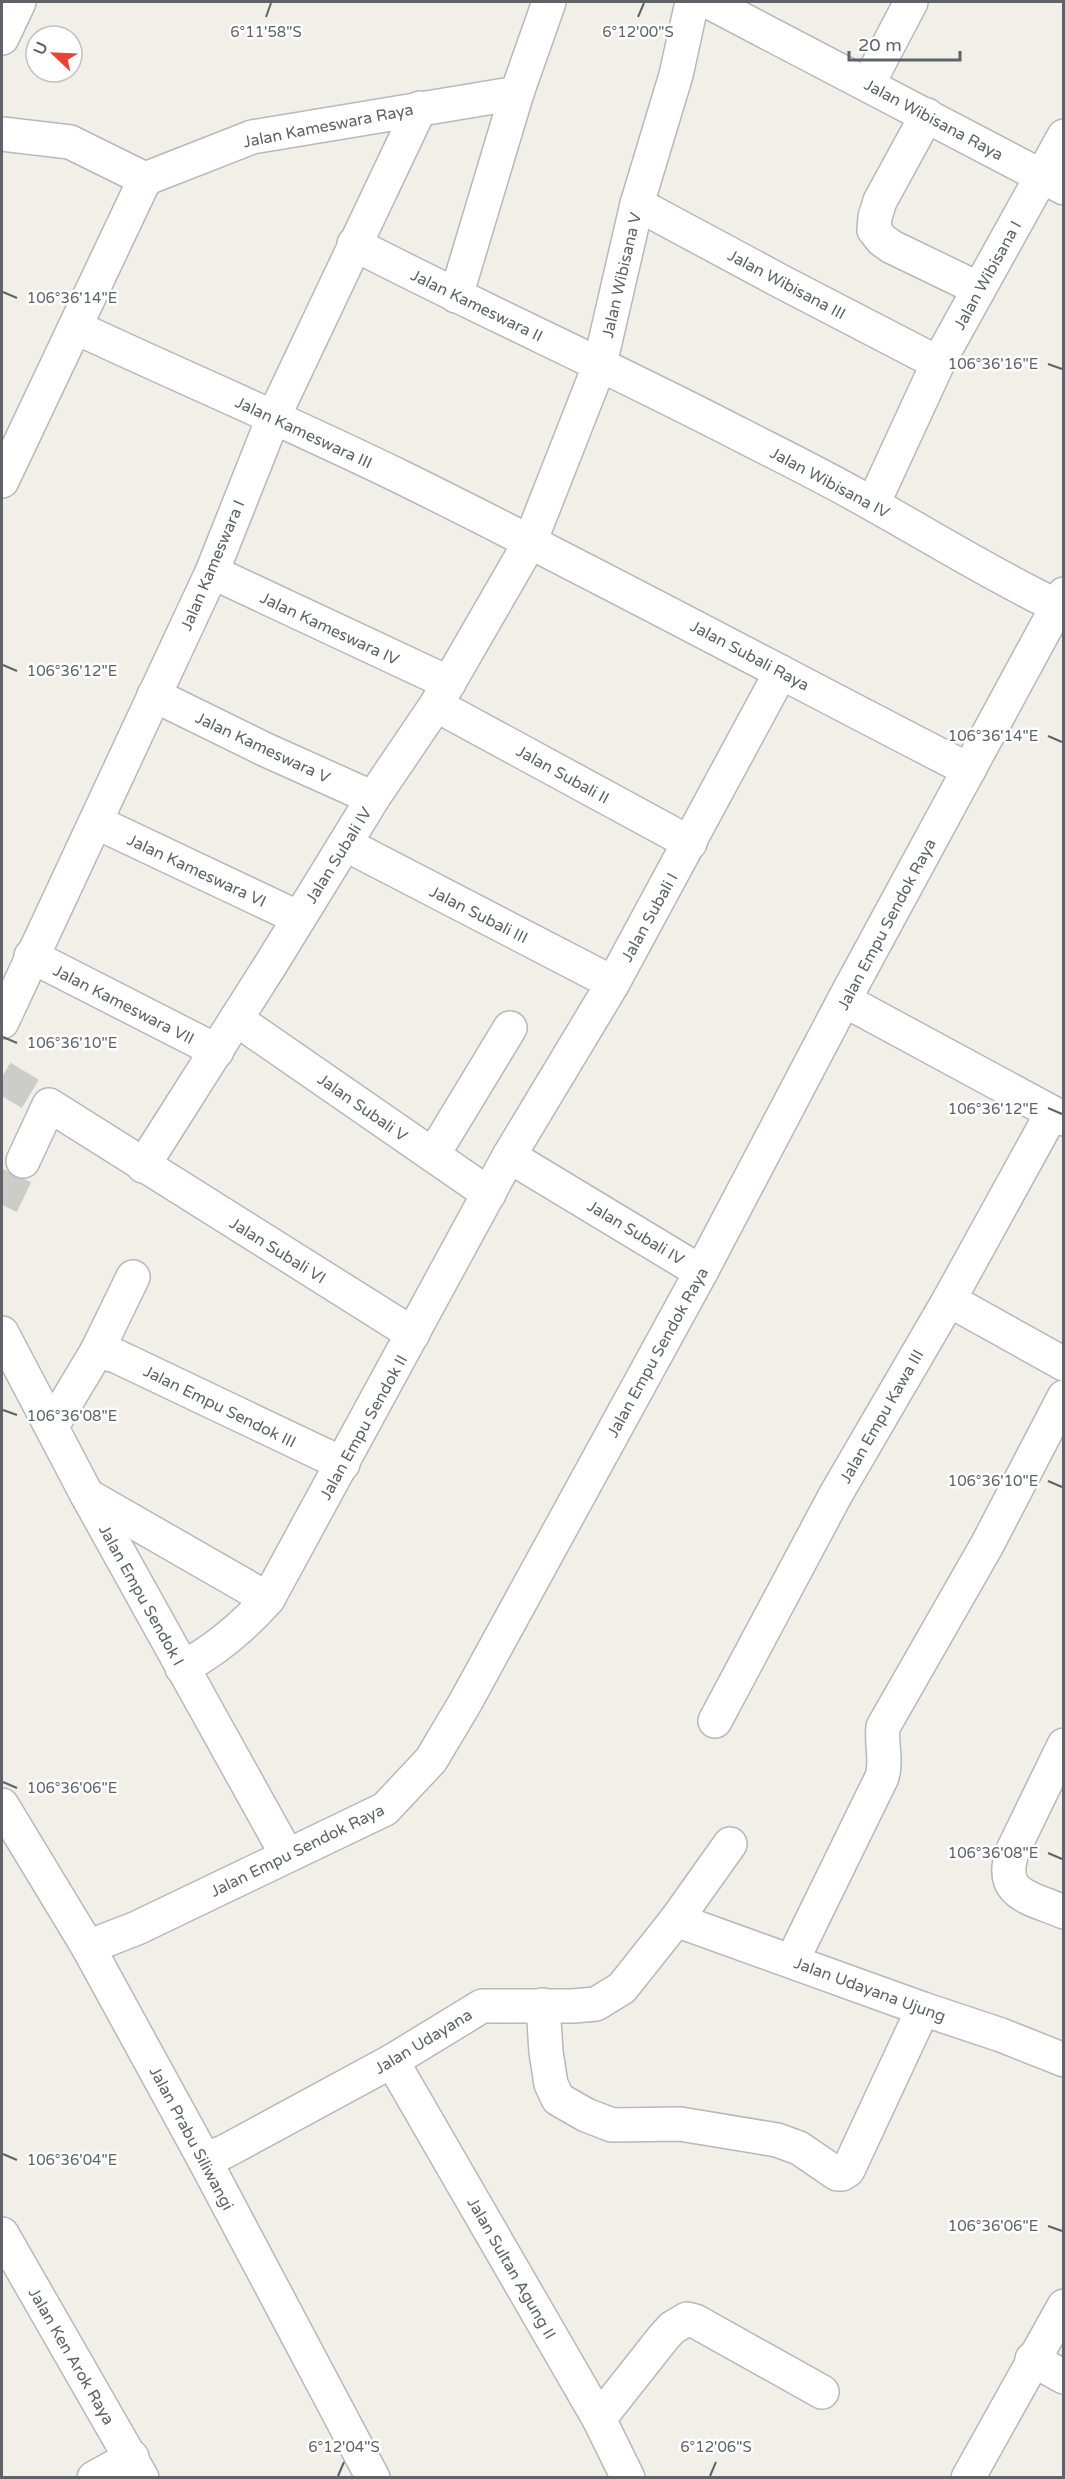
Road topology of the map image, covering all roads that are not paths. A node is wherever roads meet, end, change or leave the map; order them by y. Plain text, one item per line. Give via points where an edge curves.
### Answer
1 (19, 2) edge
2 (549, 2) edge
3 (692, 2) edge
4 (709, 2) edge
5 (912, 2) edge
6 (2, 38) edge
7 (868, 84) junction
8 (517, 93) junction
9 (420, 108) junction
10 (927, 115) junction
11 (2, 134) edge
12 (1064, 136) edge
13 (146, 179) junction
14 (1052, 182) edge
15 (637, 204) junction
16 (354, 244) junction
17 (979, 290) junction
18 (456, 296) junction
19 (75, 327) junction
20 (938, 363) junction
21 (600, 364) junction
22 (274, 416) junction
23 (2, 481) edge
24 (873, 504) junction
25 (530, 542) junction
26 (212, 572) junction
27 (1060, 600) edge
28 (781, 672) junction
29 (443, 694) junction
30 (154, 695) junction
31 (969, 770) junction
32 (372, 798) junction
33 (96, 822) junction
34 (690, 843) junction
35 (345, 844) junction
36 (299, 918) junction
37 (31, 956) junction
38 (613, 983) junction
39 (844, 1000) junction
40 (236, 1019) junction
41 (2, 1022) edge
42 (510, 1028) dead end
43 (217, 1051) junction
44 (1058, 1116) edge
45 (433, 1155) junction
46 (509, 1156) junction
47 (23, 1161) tunnel mouth
48 (143, 1166) junction
49 (489, 1194) junction
50 (701, 1272) junction
51 (133, 1277) dead end
52 (949, 1300) junction
53 (2, 1332) edge
54 (414, 1334) junction
55 (97, 1351) junction
56 (1064, 1364) edge
57 (1064, 1397) edge
58 (52, 1426) junction
59 (343, 1464) junction
60 (87, 1495) junction
61 (268, 1599) junction
62 (183, 1668) junction
63 (715, 1721) dead end
64 (1064, 1745) edge
65 (2, 1805) edge
66 (730, 1844) dead end
67 (287, 1855) junction
68 (1064, 1912) edge
69 (676, 1920) junction
70 (88, 1947) junction
71 (792, 1961) junction
72 (543, 2005) junction
73 (923, 2009) junction
74 (1064, 2060) edge
75 (392, 2061) junction
76 (204, 2159) junction
77 (2, 2234) edge
78 (1064, 2306) edge
79 (1032, 2360) junction
80 (1064, 2377) edge
81 (822, 2392) dead end
82 (599, 2419) junction
83 (137, 2467) edge
84 (371, 2477) edge
85 (94, 2478) edge
86 (628, 2478) edge
87 (968, 2478) edge

1 - 6 street
2 - 8 street
3 - 15 street, Jalan Wibisana V via 676,75
4 - 7 street, Jalan Wibisana Raya
5 - 7 street
7 - 10 street, Jalan Wibisana Raya
8 - 9 street, Jalan Kameswara Raya
8 - 18 street
9 - 13 street, Jalan Kameswara Raya via 252,137
9 - 16 street, Jalan Kameswara I
10 - 14 street, Jalan Wibisana Raya
10 - 17 street via 880,201 874,230 892,247
11 - 13 street via 70,142
12 - 14 street, Jalan Wibisana I
13 - 19 street
14 - 17 street, Jalan Wibisana I
15 - 20 street, Jalan Wibisana III
15 - 21 street, Jalan Wibisana V
16 - 18 street, Jalan Kameswara II
16 - 22 street, Jalan Kameswara I
17 - 20 street, Jalan Wibisana I
18 - 21 street, Jalan Kameswara II
19 - 22 street, Jalan Kameswara III
19 - 23 street
20 - 24 street, Jalan Wibisana I
21 - 24 street, Jalan Wibisana IV
21 - 25 street, Jalan Wibisana V
22 - 25 street, Jalan Kameswara III
22 - 26 street, Jalan Kameswara I
24 - 27 street, Jalan Wibisana IV via 1008,583
25 - 28 street, Jalan Subali Raya
25 - 29 street, Jalan Subali IV
26 - 29 street, Jalan Kameswara IV
26 - 30 street, Jalan Kameswara I
27 - 31 street, Jalan Empu Sendok Raya
28 - 31 street, Jalan Subali Raya
28 - 34 street, Jalan Subali I
29 - 32 street, Jalan Subali IV
29 - 34 street, Jalan Subali II
30 - 32 street, Jalan Kameswara V
30 - 33 street, Jalan Kameswara I
31 - 39 street, Jalan Empu Sendok Raya
32 - 35 street, Jalan Subali IV
33 - 36 street, Jalan Kameswara VI
33 - 37 street, Jalan Kameswara I
34 - 38 street, Jalan Subali I
35 - 36 street, Jalan Subali IV
35 - 38 street, Jalan Subali III
36 - 40 street, Jalan Subali IV
37 - 41 street, Jalan Kameswara I
37 - 43 street, Jalan Kameswara VII
38 - 46 street, Jalan Subali I
39 - 44 street
39 - 50 street, Jalan Empu Sendok Raya
40 - 43 street, Jalan Subali IV
40 - 45 street, Jalan Subali V
42 - 45 street
43 - 48 street, Jalan Subali IV
44 - 52 street, Jalan Empu Kawa III
45 - 49 street, Jalan Subali V
46 - 49 street, Jalan Empu Sendok II
46 - 50 street, Jalan Subali IV
47 - 48 street, Jalan Subali VI via 49,1106
48 - 54 street, Jalan Subali VI
49 - 54 street, Jalan Empu Sendok II
50 - 67 street, Jalan Empu Sendok Raya via 431,1760 385,1809
51 - 55 street
52 - 56 street
52 - 63 street, Jalan Empu Kawa III via 836,1494
53 - 58 street, Jalan Empu Sendok I
54 - 59 street, Jalan Empu Sendok II
55 - 58 street
55 - 59 street, Jalan Empu Sendok III via 116,1356
57 - 71 street via 987,1545 883,1728 882,1777
58 - 60 street, Jalan Empu Sendok I
59 - 61 street, Jalan Empu Sendok II
60 - 61 street
60 - 62 street, Jalan Empu Sendok I
61 - 62 street, Jalan Empu Sendok II via 245,1625
62 - 67 street, Jalan Empu Sendok I
64 - 68 street via 1007,1867 1008,1881 1016,1890
65 - 70 street, Jalan Prabu Siliwangi
66 - 69 street, Jalan Udayana
67 - 70 street, Jalan Empu Sendok Raya via 137,1928
69 - 71 street, Jalan Udayana Ujung
69 - 72 street, Jalan Udayana via 622,1988 596,2004
70 - 76 street, Jalan Prabu Siliwangi
71 - 73 street, Jalan Udayana Ujung
72 - 73 street via 551,2084 558,2099 576,2110 612,2125 680,2124 777,2140 799,2148 837,2174 848,2170
72 - 75 street, Jalan Udayana via 482,2006
73 - 74 street, Jalan Udayana Ujung
75 - 76 street, Jalan Udayana via 224,2152
75 - 82 street, Jalan Sultan Agung II
76 - 84 street, Jalan Prabu Siliwangi
77 - 83 street, Jalan Ken Arok Raya
78 - 79 street
79 - 80 street
79 - 87 street
81 - 82 street via 687,2319 663,2337
82 - 86 street, Jalan Sultan Agung II
83 - 85 street

